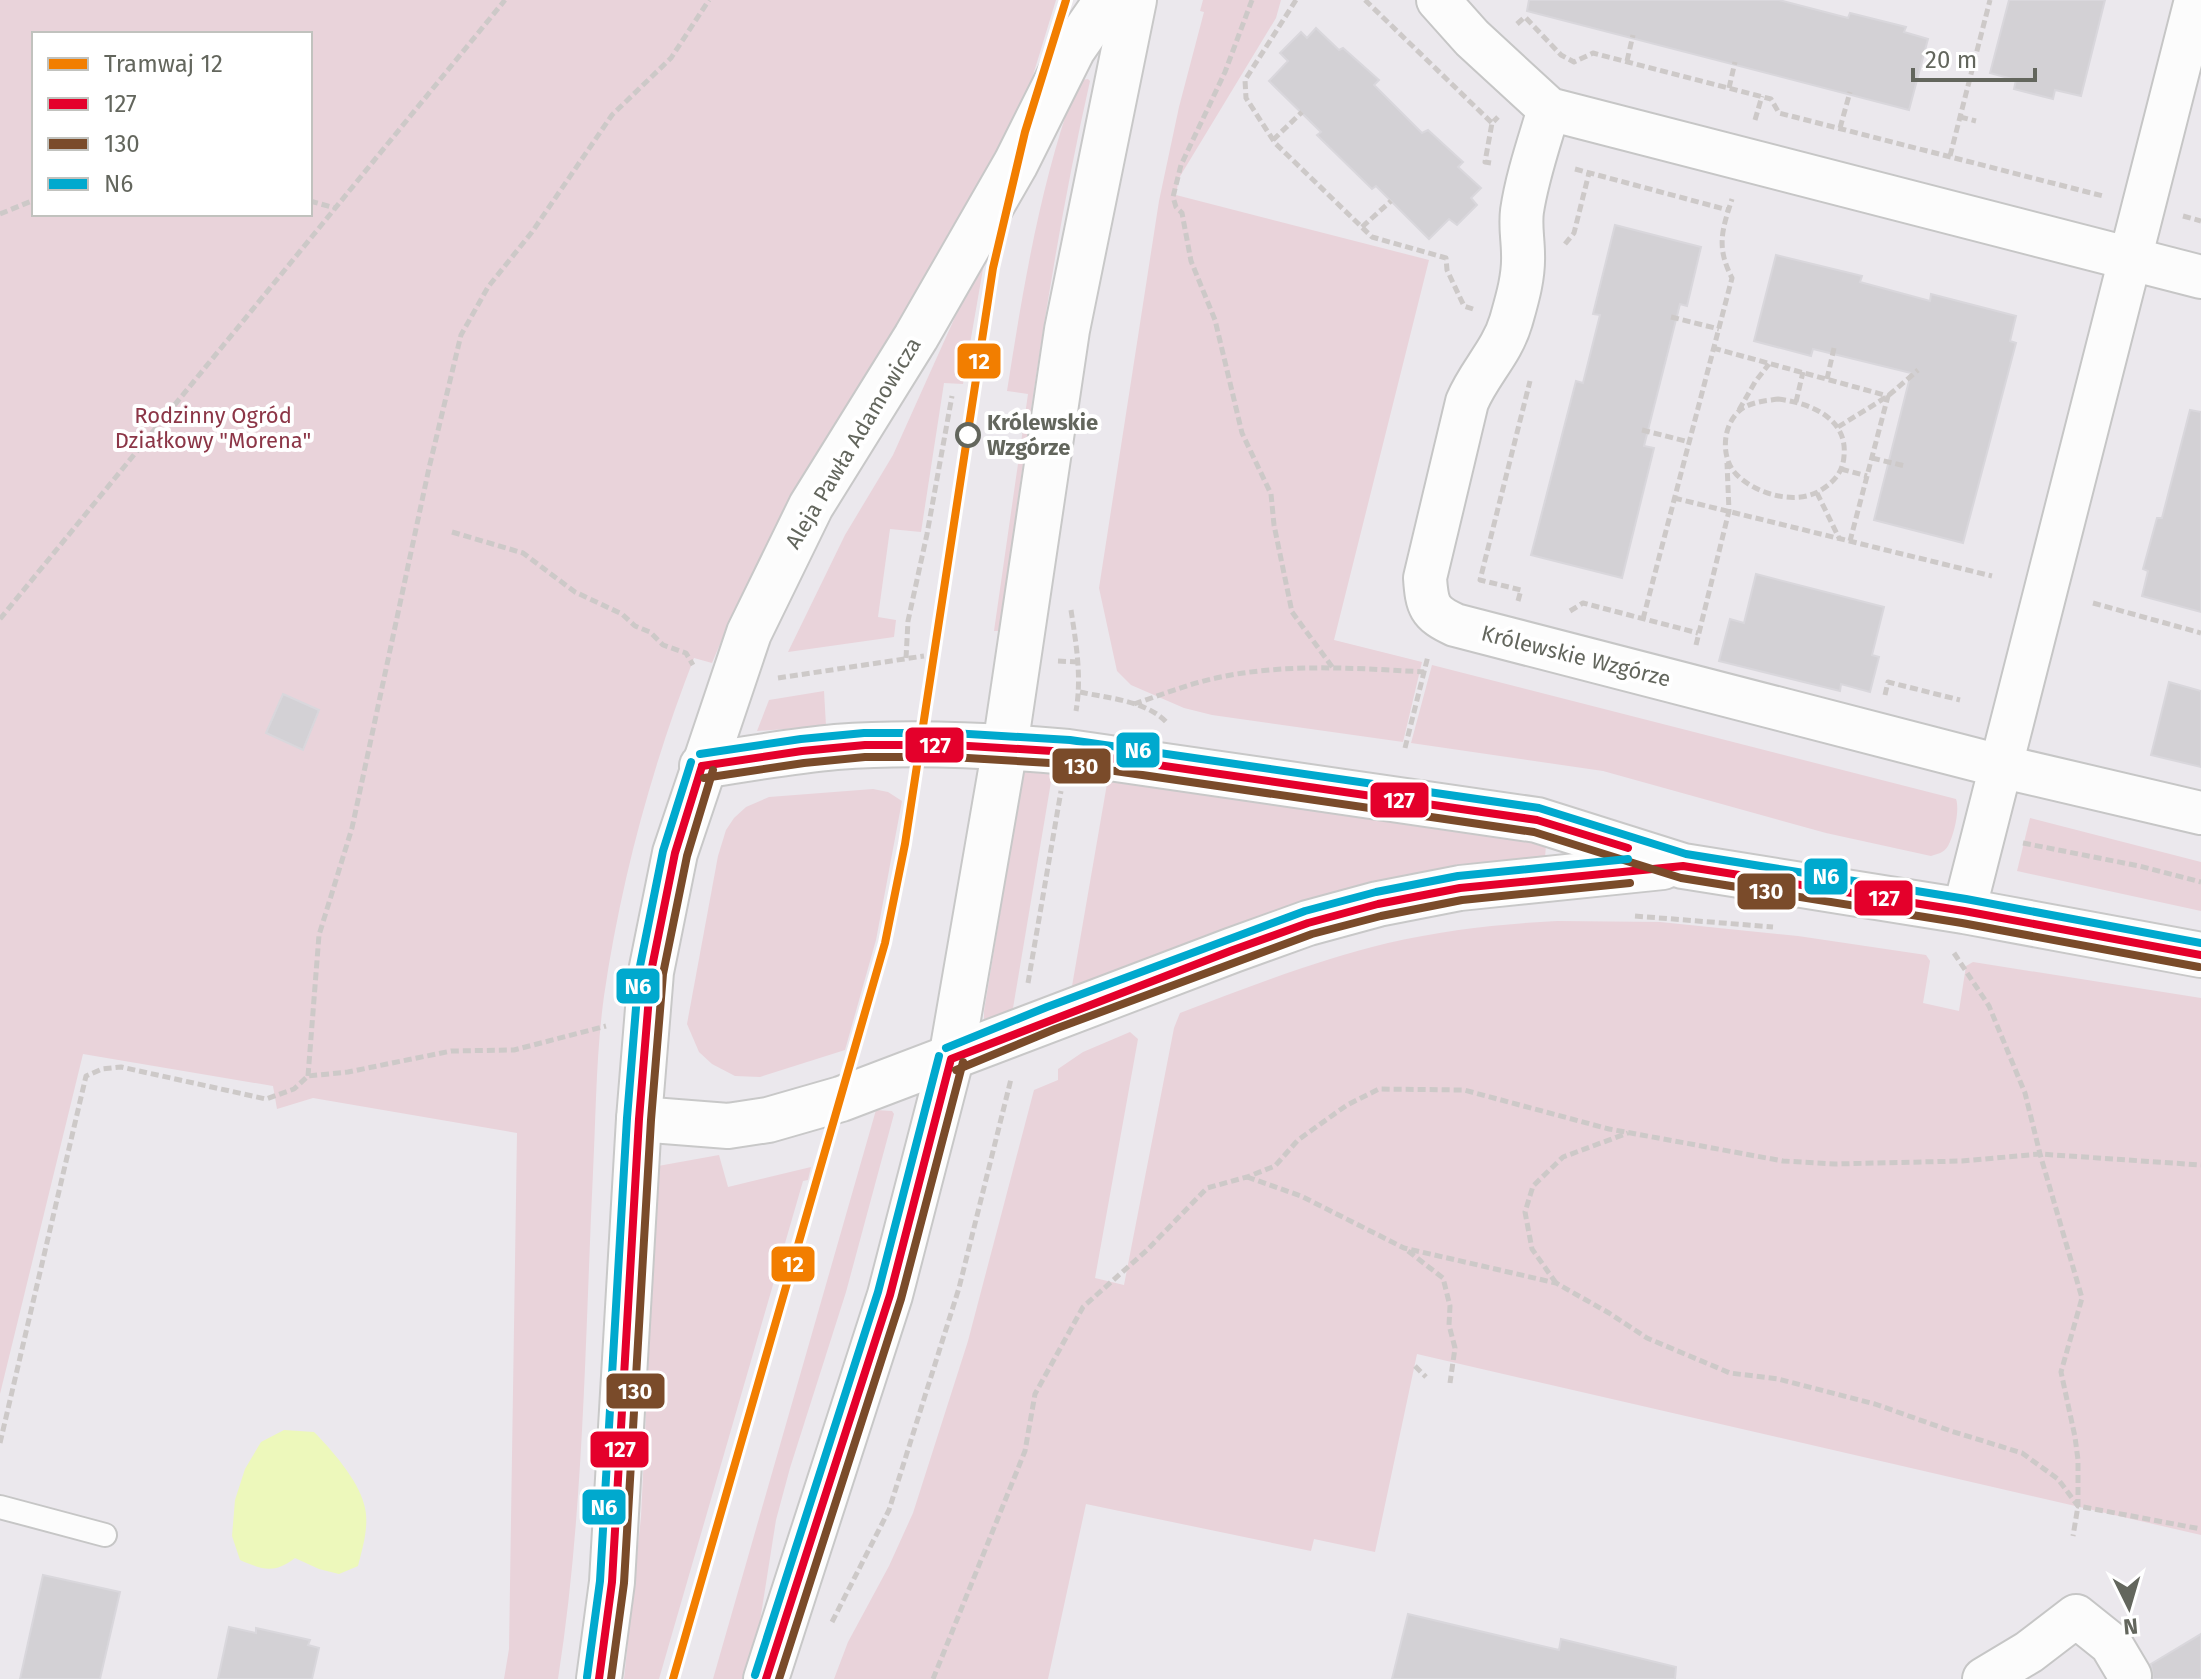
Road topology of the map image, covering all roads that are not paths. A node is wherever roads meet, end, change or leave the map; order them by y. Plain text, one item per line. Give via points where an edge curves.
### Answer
1 (1107, 0) edge
2 (1134, 0) edge
3 (1438, 0) edge
4 (2196, 0) edge
5 (2191, 60) edge
6 (1549, 109) junction
7 (2128, 259) junction
8 (2201, 277) edge
9 (1005, 747) junction
10 (702, 766) junction
11 (2000, 766) junction
12 (2201, 813) edge
13 (1683, 866) junction
14 (1964, 911) junction
15 (2201, 955) edge
16 (951, 1059) junction
17 (639, 1119) junction
18 (0, 1507) edge
19 (105, 1535) dead end
20 (2130, 1676) dead end
21 (599, 1679) edge
22 (766, 1679) edge
23 (1984, 1679) edge

1 - 10 main road, Aleja Pawła Adamowicza via 1073,49 1016,163 916,337 811,506 749,633
2 - 9 main road via 1067,330
3 - 6 street
4 - 5 street
5 - 7 street
6 - 7 street
6 - 11 street, Królewskie Wzgórze via 1522,214 1521,280 1501,348 1467,402 1425,578 1429,606 1455,625
7 - 8 street
7 - 11 street
9 - 10 main road via 838,747
9 - 13 main road via 1537,820
9 - 16 main road
10 - 17 main road, Aleja Pawła Adamowicza via 675,853 651,972
11 - 12 street, Królewskie Wzgórze
11 - 14 street
13 - 14 main road
13 - 16 main road via 1460,888 1378,904 1293,928
14 - 15 main road
16 - 17 main road via 768,1120 728,1126
16 - 22 main road via 890,1295
17 - 21 main road, Aleja Pawła Adamowicza via 612,1582
18 - 19 lane
20 - 23 street via 2111,1644 2076,1616

